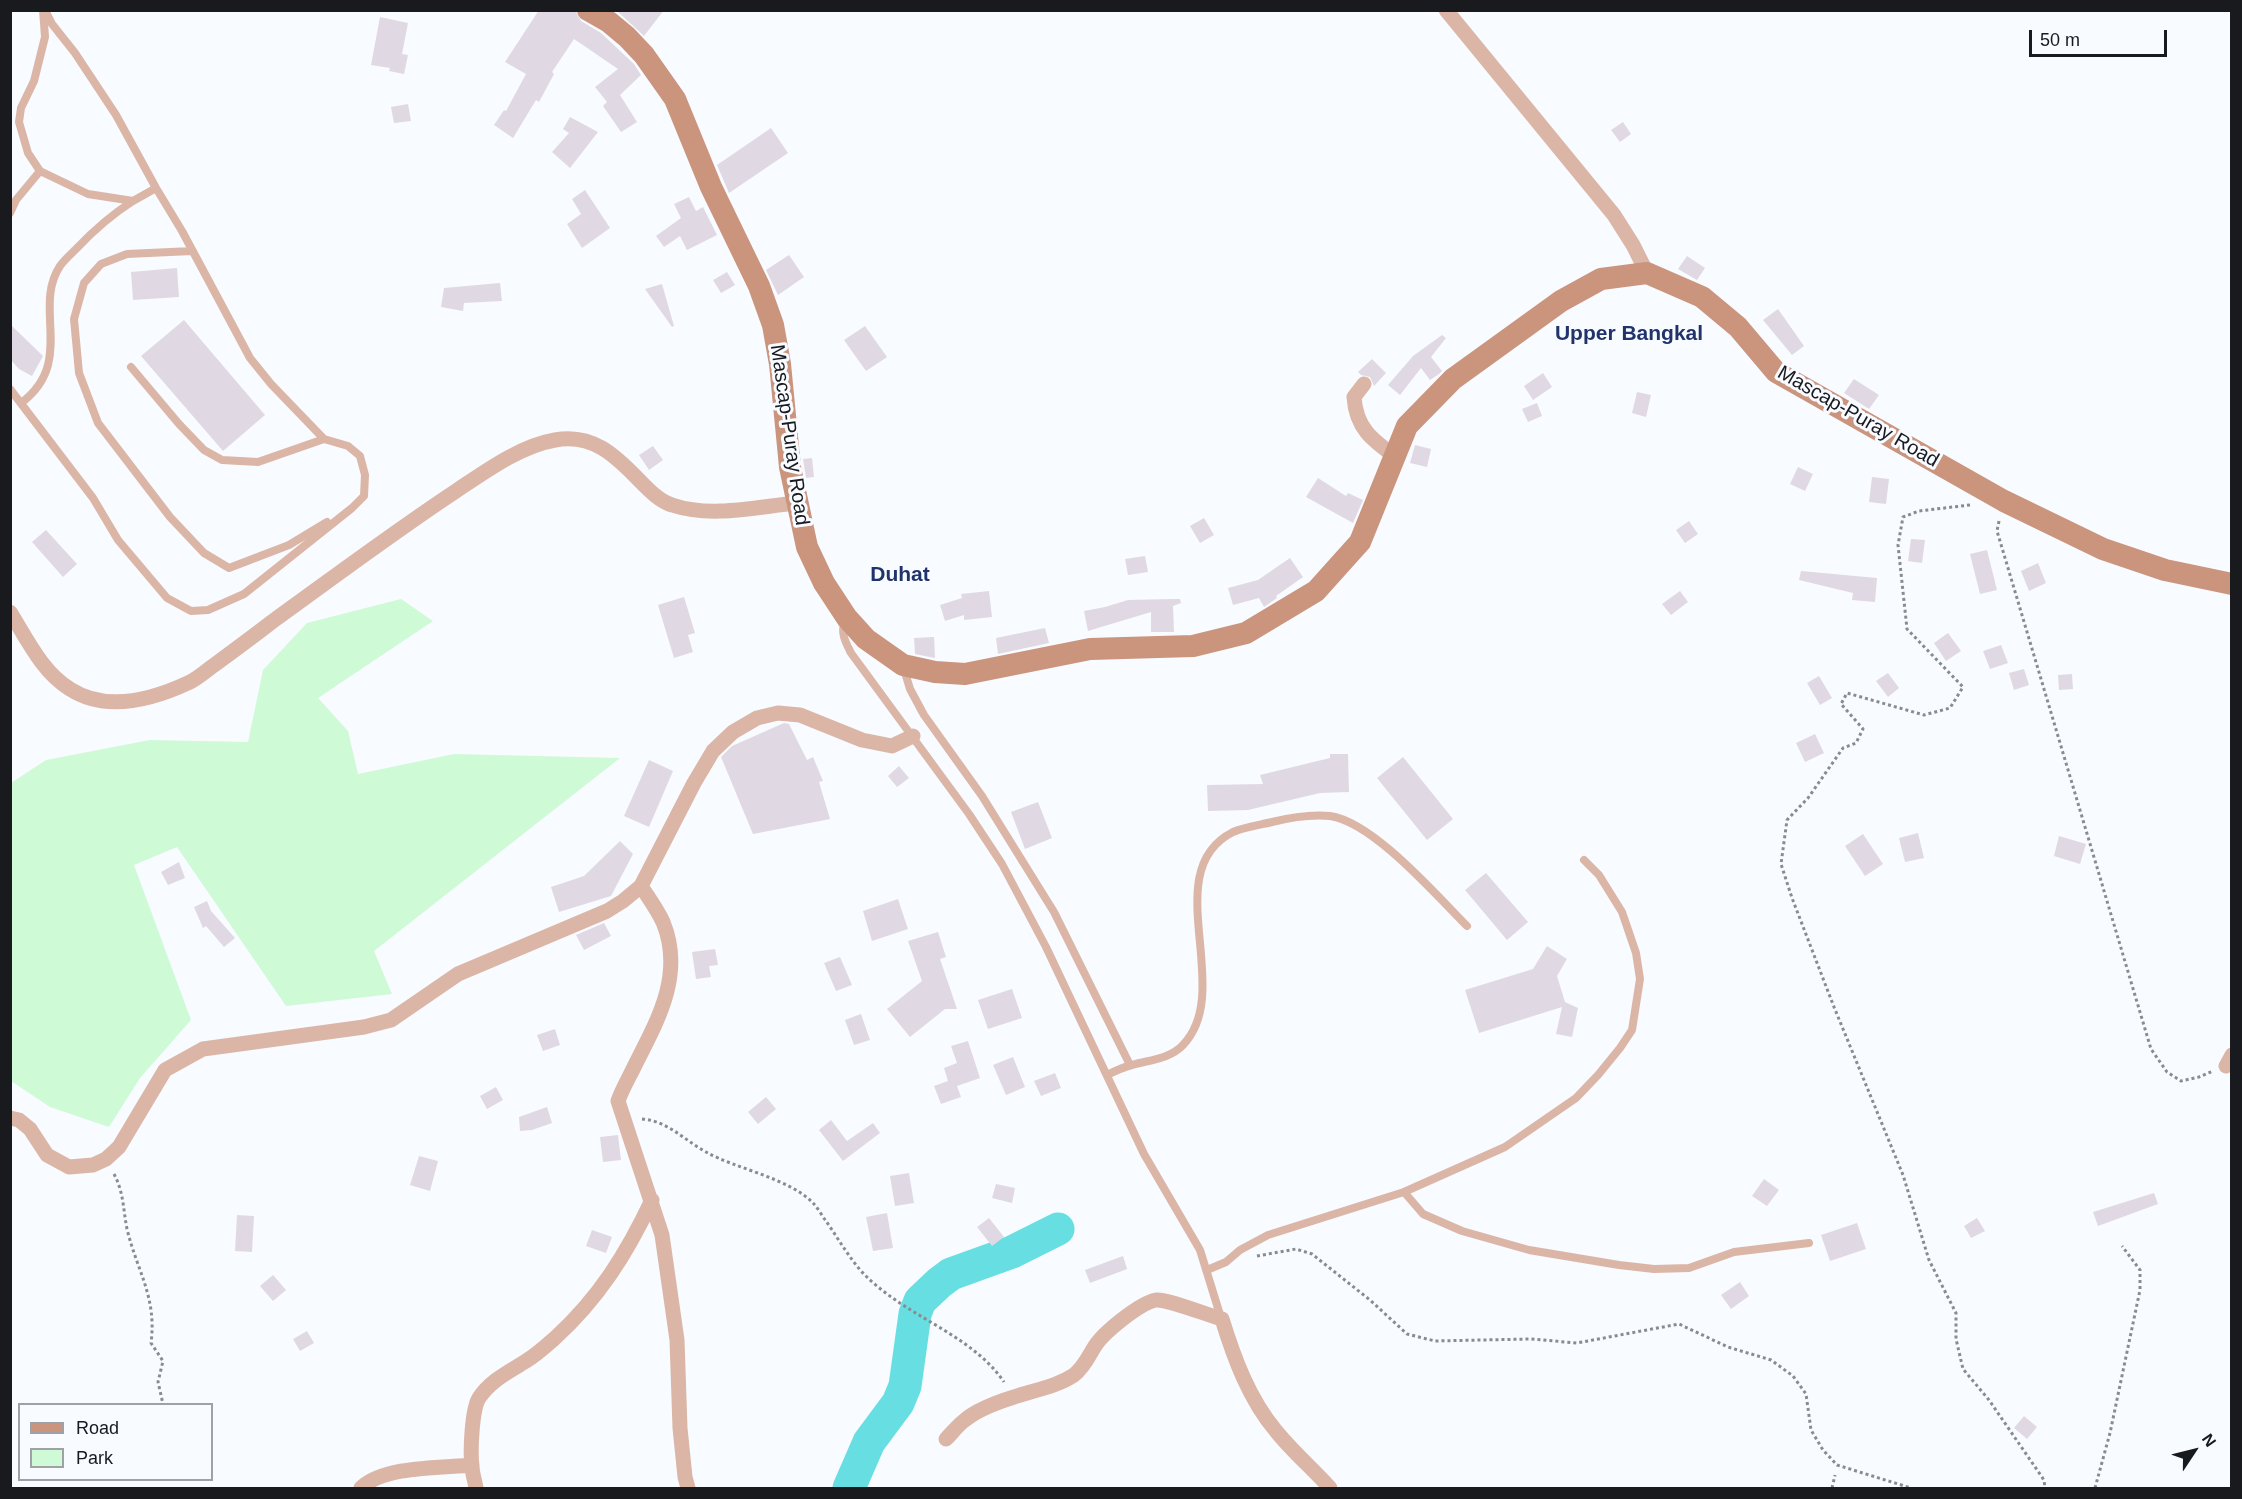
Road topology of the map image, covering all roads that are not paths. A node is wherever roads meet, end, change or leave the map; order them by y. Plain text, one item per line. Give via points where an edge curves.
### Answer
1 (44, 10) edge
2 (588, 10) edge
3 (1446, 10) edge
4 (40, 171) junction
5 (156, 188) junction
6 (133, 201) junction
7 (10, 213) edge
8 (192, 251) junction
9 (1647, 273) junction
10 (131, 367) dead end
11 (1364, 384) dead end
12 (10, 389) edge
13 (21, 403) junction
14 (324, 439) junction
15 (1396, 457) junction
16 (796, 503) junction
17 (352, 508) junction
18 (2232, 584) edge
19 (10, 612) edge
20 (847, 618) junction
21 (903, 665) junction
22 (913, 736) junction
23 (1584, 860) dead end
24 (641, 886) junction
25 (1467, 926) dead end
26 (1130, 1065) junction
27 (1107, 1075) junction
28 (10, 1118) edge
29 (1404, 1192) junction
30 (652, 1200) junction
31 (1809, 1243) dead end
32 (1207, 1270) junction
33 (1222, 1319) junction
34 (946, 1439) dead end
35 (472, 1465) junction
36 (361, 1488) edge
37 (477, 1488) edge
38 (688, 1488) edge
39 (1330, 1488) edge

1 - 4 lane via 45,37 20,122 28,153
1 - 5 lane via 116,115
2 - 16 street, Mascap-Puray Road via 627,37 675,99 711,188 759,286 773,325
3 - 9 street via 1614,215
4 - 6 lane via 88,194
4 - 7 lane
5 - 6 lane
5 - 8 lane
6 - 13 lane via 108,216 59,267 50,295 49,362 41,383
8 - 14 lane via 250,358
8 - 17 lane via 127,254 101,264 84,283 74,319 80,373 98,423 170,517 204,553 229,568 289,545
9 - 15 street, Mascap-Puray Road via 1591,284 1560,301 1453,379 1407,426
9 - 18 street, Mascap-Puray Road via 1702,297 1738,327 1776,372 2004,501 2103,549 2165,570
10 - 14 lane via 178,424 204,450 222,460 258,462
11 - 15 street via 1354,397 1358,421
12 - 13 lane
13 - 17 lane via 93,498 118,540 167,598 190,611 208,610 244,594
14 - 17 lane via 348,446 360,456 364,496
15 - 21 street, Mascap-Puray Road via 1360,543 1316,591 1246,633 1193,646 1090,649 965,674
16 - 19 street via 703,513 669,505 601,447 575,437 553,440 519,452 436,504 192,681 140,700 111,702 71,690 44,666
16 - 20 street, Mascap-Puray Road via 807,547
20 - 21 street, Mascap-Puray Road via 866,639
20 - 22 lane via 844,638 851,653
21 - 26 lane via 924,716 982,796 1054,912
22 - 24 street via 892,746 862,740 800,715 778,713 757,718 733,732 713,751
22 - 27 lane via 1002,864
23 - 29 lane via 1612,893 1636,953 1640,979 1632,1029 1598,1075 1559,1111 1505,1147
24 - 28 street via 607,911 458,975 391,1020 203,1049 165,1071 119,1147 93,1165 69,1167 48,1155 30,1129
24 - 30 street via 663,921 671,970 668,996 618,1101
25 - 26 lane via 1394,854 1360,828 1333,816 1301,815 1233,832 1213,846 1200,867 1202,1000 1196,1023 1182,1046 1165,1057
26 - 27 lane
27 - 32 lane via 1144,1154 1200,1250
29 - 31 lane via 1423,1214 1462,1231 1529,1250 1619,1265 1689,1268 1734,1252
29 - 32 lane via 1268,1235
30 - 35 street via 633,1240 589,1304 555,1339 490,1384 478,1400
30 - 38 street via 669,1275
32 - 33 lane
33 - 34 street via 1170,1300 1141,1306 1096,1344 1084,1367 1071,1377 1012,1397 965,1420
33 - 39 street via 1252,1398 1276,1431
35 - 36 street via 394,1473 375,1478
35 - 37 street

